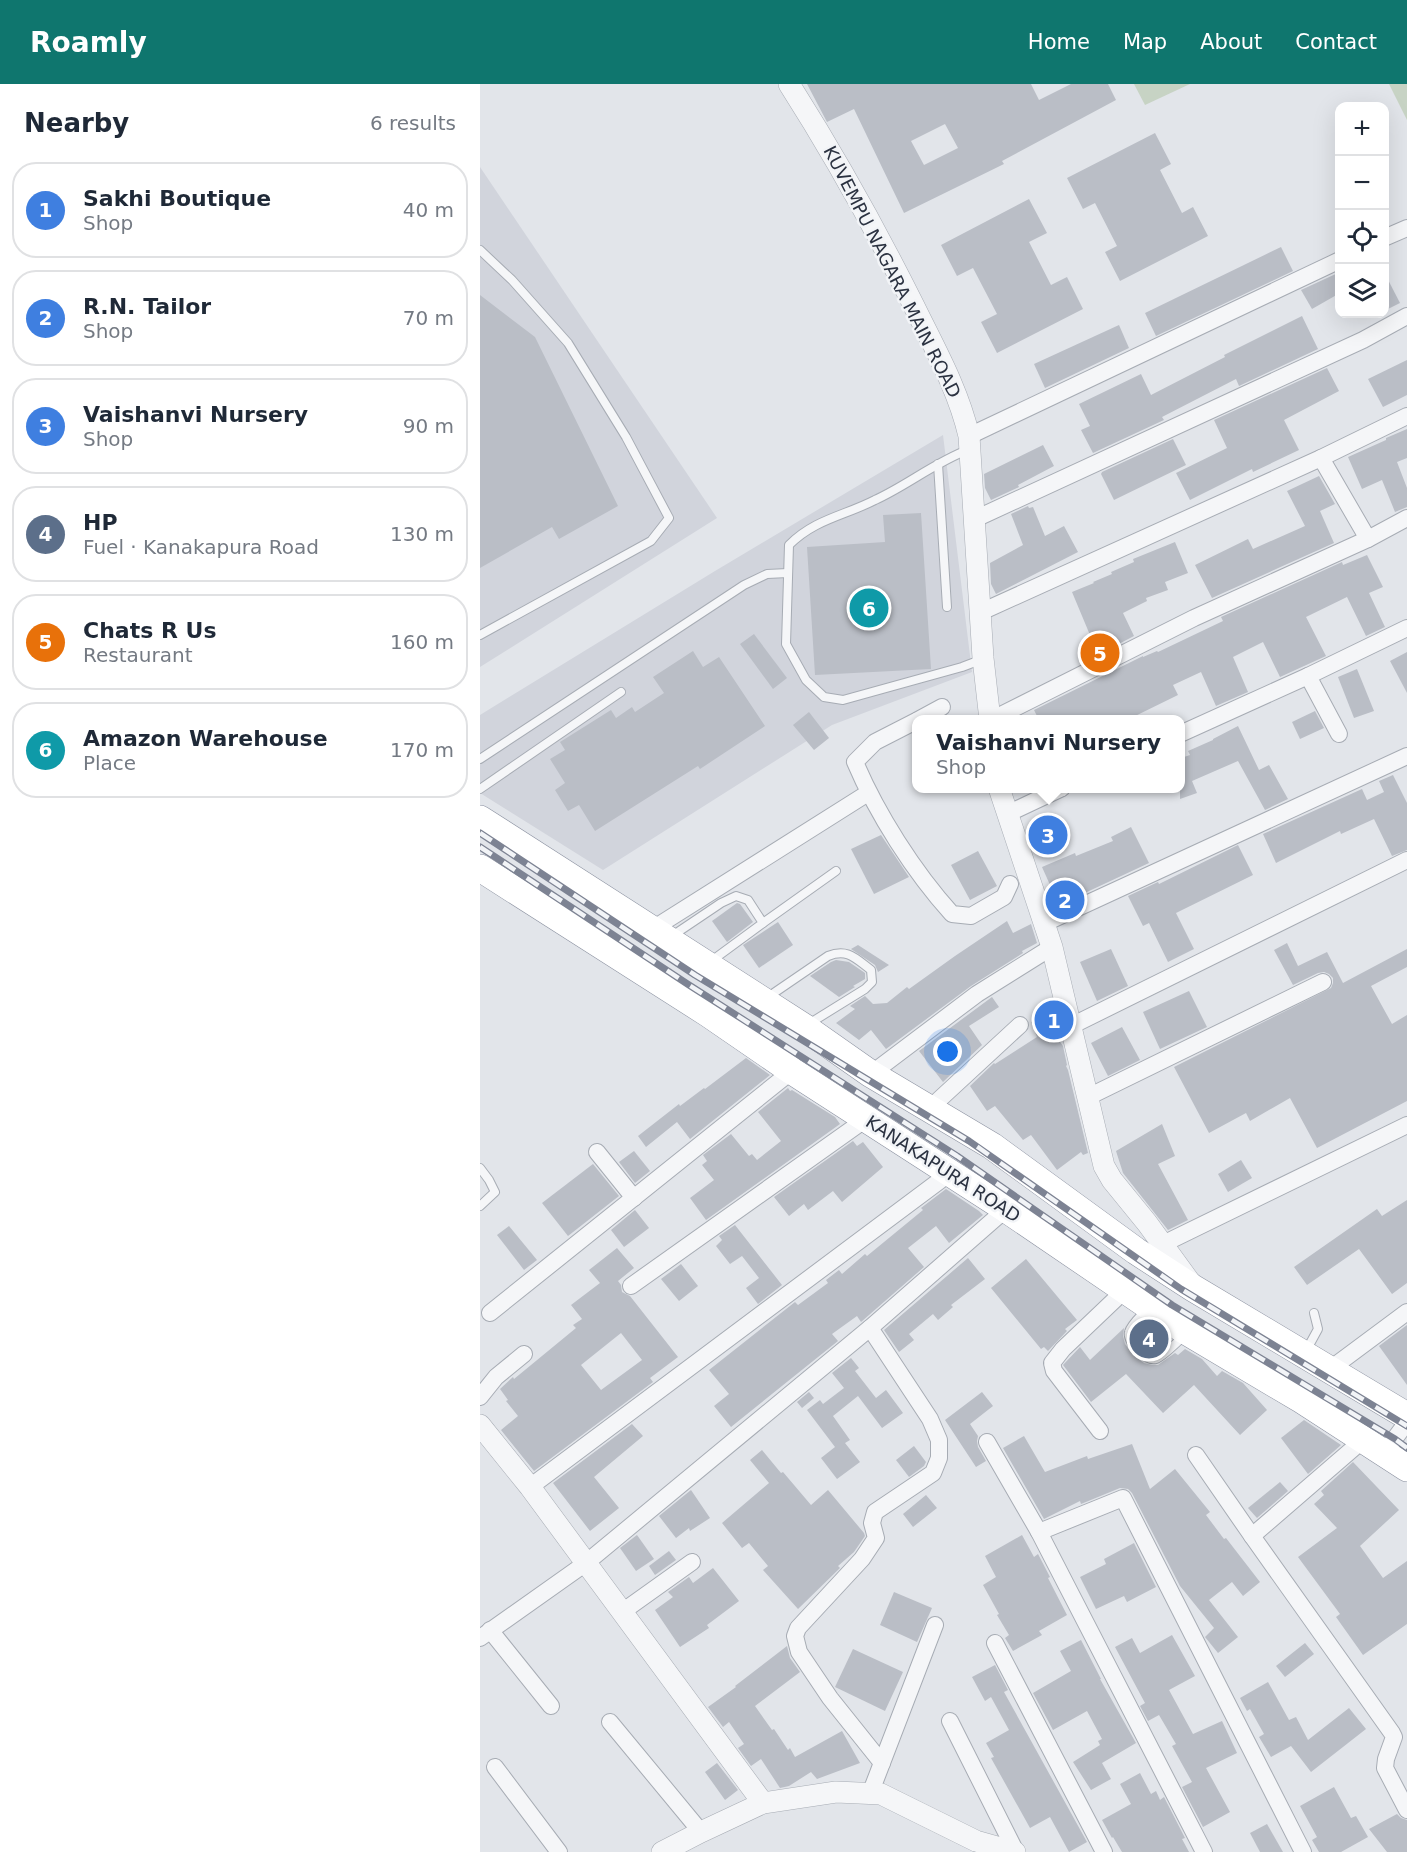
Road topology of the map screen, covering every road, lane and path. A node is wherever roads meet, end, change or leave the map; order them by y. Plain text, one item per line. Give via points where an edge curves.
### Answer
1 (789, 84) edge
2 (1407, 228) edge
3 (1389, 236) edge
4 (480, 250) edge
5 (1335, 262) edge
6 (1407, 316) edge
7 (1407, 417) edge
8 (969, 443) junction
9 (1321, 458) junction
10 (938, 464) junction
11 (1407, 518) edge
12 (975, 519) junction
13 (1368, 539) junction
14 (788, 573) junction
15 (947, 607) dead end
16 (981, 612) junction
17 (1407, 628) edge
18 (480, 635) edge
19 (983, 658) junction
20 (1308, 676) junction
21 (621, 692) dead end
22 (942, 707) dead end
23 (927, 715) edge
24 (989, 715) edge
25 (1000, 715) edge
26 (912, 723) edge
27 (1185, 732) edge
28 (1339, 734) dead end
29 (1407, 756) edge
30 (480, 759) edge
31 (480, 789) edge
32 (868, 793) junction
33 (1000, 793) edge
34 (1053, 793) edge
35 (1007, 814) junction
36 (480, 819) edge
37 (1407, 860) edge
38 (836, 871) dead end
39 (483, 875) edge
40 (1010, 884) dead end
41 (763, 923) junction
42 (1045, 923) junction
43 (659, 935) junction
44 (1052, 947) junction
45 (706, 965) junction
46 (729, 980) junction
47 (1323, 982) dead end
48 (763, 1001) junction
49 (709, 1014) junction
50 (1020, 1025) dead end
51 (1071, 1026) junction
52 (804, 1027) junction
53 (792, 1071) junction
54 (871, 1074) junction
55 (1088, 1097) junction
56 (929, 1108) junction
57 (866, 1119) junction
58 (1407, 1125) edge
59 (597, 1152) dead end
60 (480, 1168) edge
61 (950, 1173) junction
62 (633, 1198) junction
63 (480, 1206) edge
64 (1006, 1209) junction
65 (1163, 1244) junction
66 (631, 1286) dead end
67 (1193, 1288) junction
68 (1125, 1290) junction
69 (1149, 1306) junction
70 (1407, 1312) edge
71 (490, 1313) dead end
72 (1314, 1313) dead end
73 (870, 1328) junction
74 (1187, 1332) junction
75 (524, 1354) dead end
76 (1303, 1354) junction
77 (1329, 1370) junction
78 (480, 1397) edge
79 (1407, 1416) edge
80 (1407, 1422) edge
81 (480, 1425) edge
82 (1100, 1431) dead end
83 (987, 1442) dead end
84 (1373, 1446) junction
85 (1196, 1455) dead end
86 (1407, 1468) edge
87 (530, 1487) junction
88 (1040, 1532) junction
89 (1252, 1536) junction
90 (692, 1562) dead end
91 (586, 1563) junction
92 (622, 1612) junction
93 (934, 1625) dead end
94 (485, 1634) edge
95 (995, 1642) dead end
96 (551, 1706) dead end
97 (950, 1721) dead end
98 (610, 1722) dead end
99 (882, 1763) junction
100 (495, 1767) dead end
101 (870, 1794) junction
102 (764, 1803) junction
103 (1407, 1810) edge
104 (693, 1842) edge
105 (977, 1846) edge
106 (559, 1852) edge
107 (662, 1852) edge
108 (1016, 1852) edge
109 (1104, 1852) edge
110 (1204, 1852) edge
111 (1303, 1852) edge

1 - 8 street, KUVEMPU NAGARA MAIN ROAD via 826,142 952,382
2 - 3 street
4 - 18 lane via 568,343 626,437 669,518 651,541
5 - 8 street
6 - 12 street
7 - 9 street
8 - 10 lane
8 - 12 street, KUVEMPU NAGARA MAIN ROAD
9 - 13 street
9 - 16 street
10 - 14 lane via 873,502 835,515 801,533 789,545
10 - 15 lane
11 - 13 street
12 - 16 street, KUVEMPU NAGARA MAIN ROAD
13 - 25 street via 1194,618
14 - 19 lane via 786,644 806,680 824,697 843,700
14 - 30 lane via 768,574 744,585
16 - 19 street, KUVEMPU NAGARA MAIN ROAD
17 - 20 street
19 - 24 street, KUVEMPU NAGARA MAIN ROAD
20 - 27 street
20 - 28 street
21 - 31 lane
22 - 23 street
26 - 32 street via 875,742 855,762
29 - 42 street
32 - 40 street via 929,888 952,914 971,916 1004,897
32 - 43 street
33 - 35 street
34 - 35 street
35 - 42 street
36 - 43 highway
37 - 51 street
38 - 41 lane
39 - 49 highway, KANAKAPURA ROAD
41 - 43 lane via 748,900 736,896
41 - 45 lane
42 - 44 street
43 - 45 highway
44 - 51 street
44 - 54 street via 977,994
45 - 46 highway
46 - 48 highway
46 - 49 highway
47 - 55 street
48 - 52 highway
48 - 52 lane via 837,953 850,954 871,970 872,982 866,989
49 - 53 highway, KANAKAPURA ROAD
50 - 56 street
51 - 55 street
52 - 54 highway
53 - 57 highway, KANAKAPURA ROAD
53 - 62 street
54 - 56 highway
55 - 65 street via 1104,1166
56 - 67 highway via 992,1146
57 - 61 highway, KANAKAPURA ROAD
57 - 66 street
58 - 65 street
59 - 62 street
60 - 63 lane via 495,1192
61 - 64 highway, KANAKAPURA ROAD
61 - 87 street
62 - 71 street
64 - 68 highway, KANAKAPURA ROAD
64 - 73 street
65 - 67 street
67 - 76 highway
68 - 69 highway, KANAKAPURA ROAD
68 - 82 street via 1052,1363
69 - 74 highway, KANAKAPURA ROAD
69 - 74 lane via 1128,1336 1146,1358 1158,1359
70 - 77 street
72 - 76 lane via 1318,1329
73 - 91 street
73 - 99 street via 930,1419 939,1440 939,1458 933,1473 875,1512 872,1523 876,1538 795,1636 799,1652 830,1698
74 - 84 highway, KANAKAPURA ROAD
75 - 78 street via 496,1377
76 - 77 highway
77 - 79 highway
80 - 84 street
81 - 87 street
83 - 88 street
84 - 86 highway, KANAKAPURA ROAD
84 - 89 street
85 - 89 street
87 - 91 street
88 - 110 street
88 - 111 street via 1123,1498
89 - 103 street via 1392,1733 1386,1768
90 - 92 street
91 - 92 street
91 - 94 street
92 - 102 street
93 - 99 street
94 - 96 street
95 - 109 street
97 - 108 street
98 - 104 street
99 - 101 street
100 - 106 street
101 - 102 street via 836,1791
101 - 105 street via 881,1794
102 - 104 street
104 - 107 street
105 - 108 street

